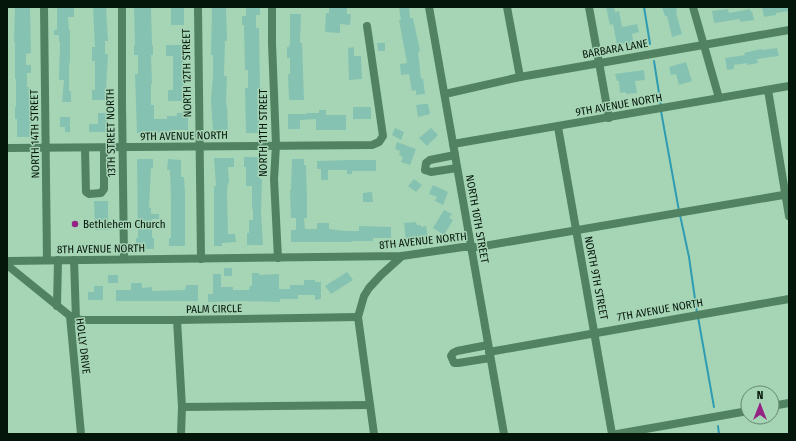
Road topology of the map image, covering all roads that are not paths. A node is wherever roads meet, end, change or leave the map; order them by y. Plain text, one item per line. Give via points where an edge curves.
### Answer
1 (44, 7) edge
2 (122, 7) edge
3 (198, 7) edge
4 (272, 7) edge
5 (429, 7) edge
6 (507, 7) edge
7 (589, 7) edge
8 (693, 7) edge
9 (368, 26) dead end
10 (789, 30) edge
11 (703, 45) junction
12 (599, 62) junction
13 (520, 77) junction
14 (789, 86) edge
15 (768, 90) junction
16 (445, 94) junction
17 (719, 98) junction
18 (609, 118) junction
19 (558, 127) junction
20 (453, 144) junction
21 (276, 145) junction
22 (199, 146) junction
23 (122, 147) junction
24 (7, 148) edge
25 (46, 148) junction
26 (85, 148) junction
27 (104, 148) junction
28 (455, 155) junction
29 (457, 168) junction
30 (787, 194) edge
31 (789, 216) edge
32 (575, 231) junction
33 (471, 247) junction
34 (402, 256) junction
35 (278, 258) junction
36 (124, 259) junction
37 (200, 259) junction
38 (47, 260) junction
39 (58, 260) junction
40 (74, 260) junction
41 (7, 261) edge
42 (7, 265) edge
43 (789, 299) edge
44 (57, 306) junction
45 (73, 318) junction
46 (358, 318) junction
47 (177, 320) junction
48 (595, 332) junction
49 (489, 352) junction
50 (369, 404) junction
51 (182, 407) junction
52 (740, 412) edge
53 (80, 434) edge
54 (181, 434) edge
55 (374, 434) edge
56 (504, 434) edge
57 (612, 434) edge
58 (617, 434) edge

1 - 25 street, NORTH 14TH STREET
2 - 23 street, 13TH STREET NORTH
3 - 22 street, NORTH 12TH STREET
4 - 21 street, NORTH 11TH STREET
5 - 16 street, NORTH 10TH STREET
6 - 13 street
7 - 12 street
8 - 11 street
9 - 21 street, 9TH AVENUE NORTH via 383,136 379,142 372,145
10 - 11 street, BARBARA LANE
11 - 12 street, BARBARA LANE
11 - 17 street
12 - 13 street, BARBARA LANE
12 - 18 street
13 - 16 street, BARBARA LANE
14 - 15 street, 9TH AVENUE NORTH
15 - 17 street, 9TH AVENUE NORTH
15 - 30 street
16 - 20 street, NORTH 10TH STREET
17 - 18 street, 9TH AVENUE NORTH
18 - 19 street, 9TH AVENUE NORTH
19 - 20 street, 9TH AVENUE NORTH
19 - 32 street, NORTH 9TH STREET
20 - 28 street, NORTH 10TH STREET
21 - 22 street, 9TH AVENUE NORTH
21 - 35 street, NORTH 11TH STREET via 274,179
22 - 23 street, 9TH AVENUE NORTH
22 - 37 street, NORTH 12TH STREET
23 - 27 street, 9TH AVENUE NORTH
23 - 36 street, 13TH STREET NORTH
24 - 25 street, 9TH AVENUE NORTH
25 - 26 street, 9TH AVENUE NORTH
25 - 38 street, NORTH 14TH STREET
26 - 27 street, 9TH AVENUE NORTH
26 - 27 street via 86,192 89,194 101,193 104,189
28 - 29 street, NORTH 10TH STREET
28 - 29 street via 430,160 424,170 431,172
29 - 33 street, NORTH 10TH STREET
30 - 31 street
30 - 32 street, 8TH AVENUE NORTH
32 - 33 street, 8TH AVENUE NORTH
32 - 48 street, NORTH 9TH STREET
33 - 34 street, 8TH AVENUE NORTH
33 - 49 street, NORTH 10TH STREET
34 - 35 street, 8TH AVENUE NORTH
34 - 46 street via 369,288
35 - 37 street, 8TH AVENUE NORTH
36 - 37 street, 8TH AVENUE NORTH
36 - 40 street, 8TH AVENUE NORTH
38 - 39 street, 8TH AVENUE NORTH
38 - 41 street, 8TH AVENUE NORTH
39 - 40 street, 8TH AVENUE NORTH
39 - 44 street
40 - 45 street
42 - 44 street, HOLLY DRIVE
43 - 48 street, 7TH AVENUE NORTH
44 - 45 street, HOLLY DRIVE
45 - 47 street, PALM CIRCLE
45 - 53 street, HOLLY DRIVE
46 - 47 street, PALM CIRCLE
46 - 50 street
47 - 51 street
48 - 49 street, 7TH AVENUE NORTH
48 - 57 street, NORTH 9TH STREET
49 - 56 street, NORTH 10TH STREET
50 - 51 street
50 - 55 street
51 - 54 street
52 - 58 street

